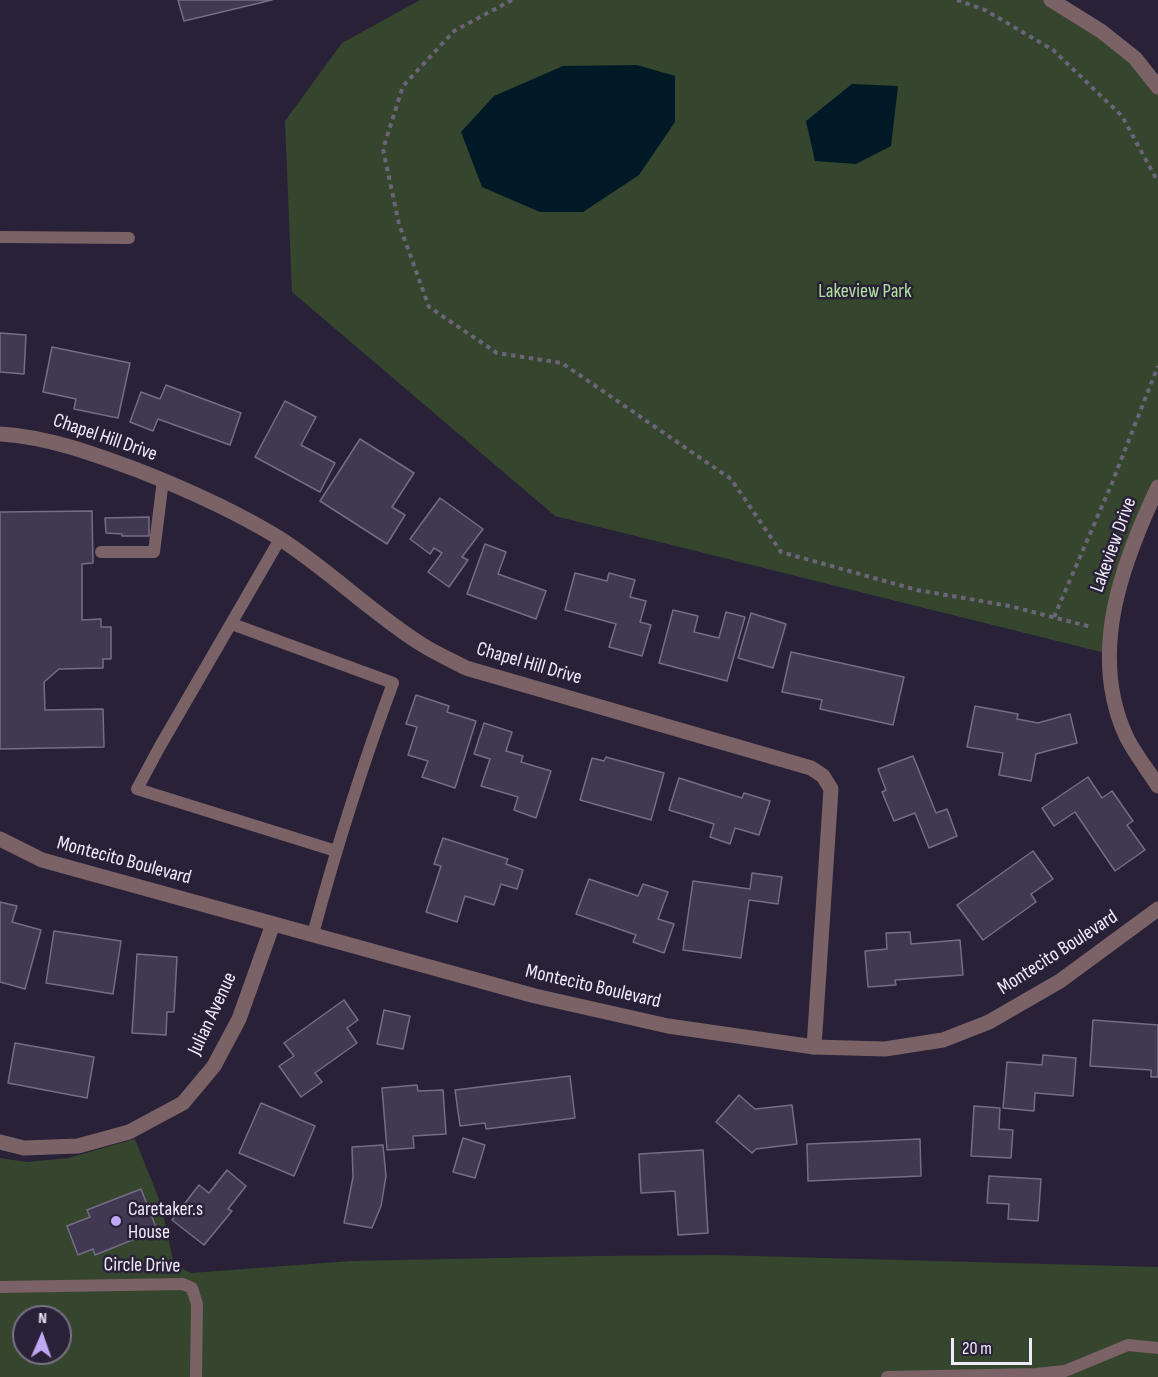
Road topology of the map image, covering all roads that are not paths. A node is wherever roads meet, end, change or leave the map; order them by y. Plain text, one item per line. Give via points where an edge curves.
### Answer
1 (1051, 0) edge
2 (1158, 87) edge
3 (0, 237) edge
4 (129, 238) dead end
5 (0, 434) edge
6 (163, 480) junction
7 (1158, 487) edge
8 (280, 539) junction
9 (101, 552) dead end
10 (232, 624) junction
11 (1158, 786) edge
12 (0, 839) edge
13 (336, 851) junction
14 (1158, 909) edge
15 (273, 924) junction
16 (313, 934) junction
17 (814, 1047) junction
18 (0, 1142) edge
19 (0, 1287) edge
20 (1158, 1348) edge
21 (1067, 1374) edge
22 (196, 1377) edge
23 (887, 1377) edge

1 - 2 street via 1135,58
3 - 4 lane
5 - 6 street, Chapel Hill Drive via 60,443
6 - 8 street, Chapel Hill Drive via 228,509
6 - 9 lane via 154,552
7 - 11 street, Lakeview Drive via 1122,576 1112,617 1109,654 1114,698 1126,736
8 - 10 lane
8 - 17 street, Chapel Hill Drive via 422,645 466,668 811,768 823,776 831,789
10 - 13 lane via 393,683
10 - 13 lane via 137,789
12 - 15 street, Montecito Boulevard via 42,860
13 - 16 lane
14 - 17 street, Montecito Boulevard via 1060,981 989,1022 943,1040 885,1049
15 - 16 street, Montecito Boulevard
15 - 18 street, Julian Avenue via 239,1019 214,1066 183,1102 129,1132 78,1146 24,1148
16 - 17 street, Montecito Boulevard via 535,996 645,1021
19 - 22 lane, Circle Drive via 183,1284 192,1288 197,1304
20 - 21 lane via 1128,1345
21 - 23 lane

